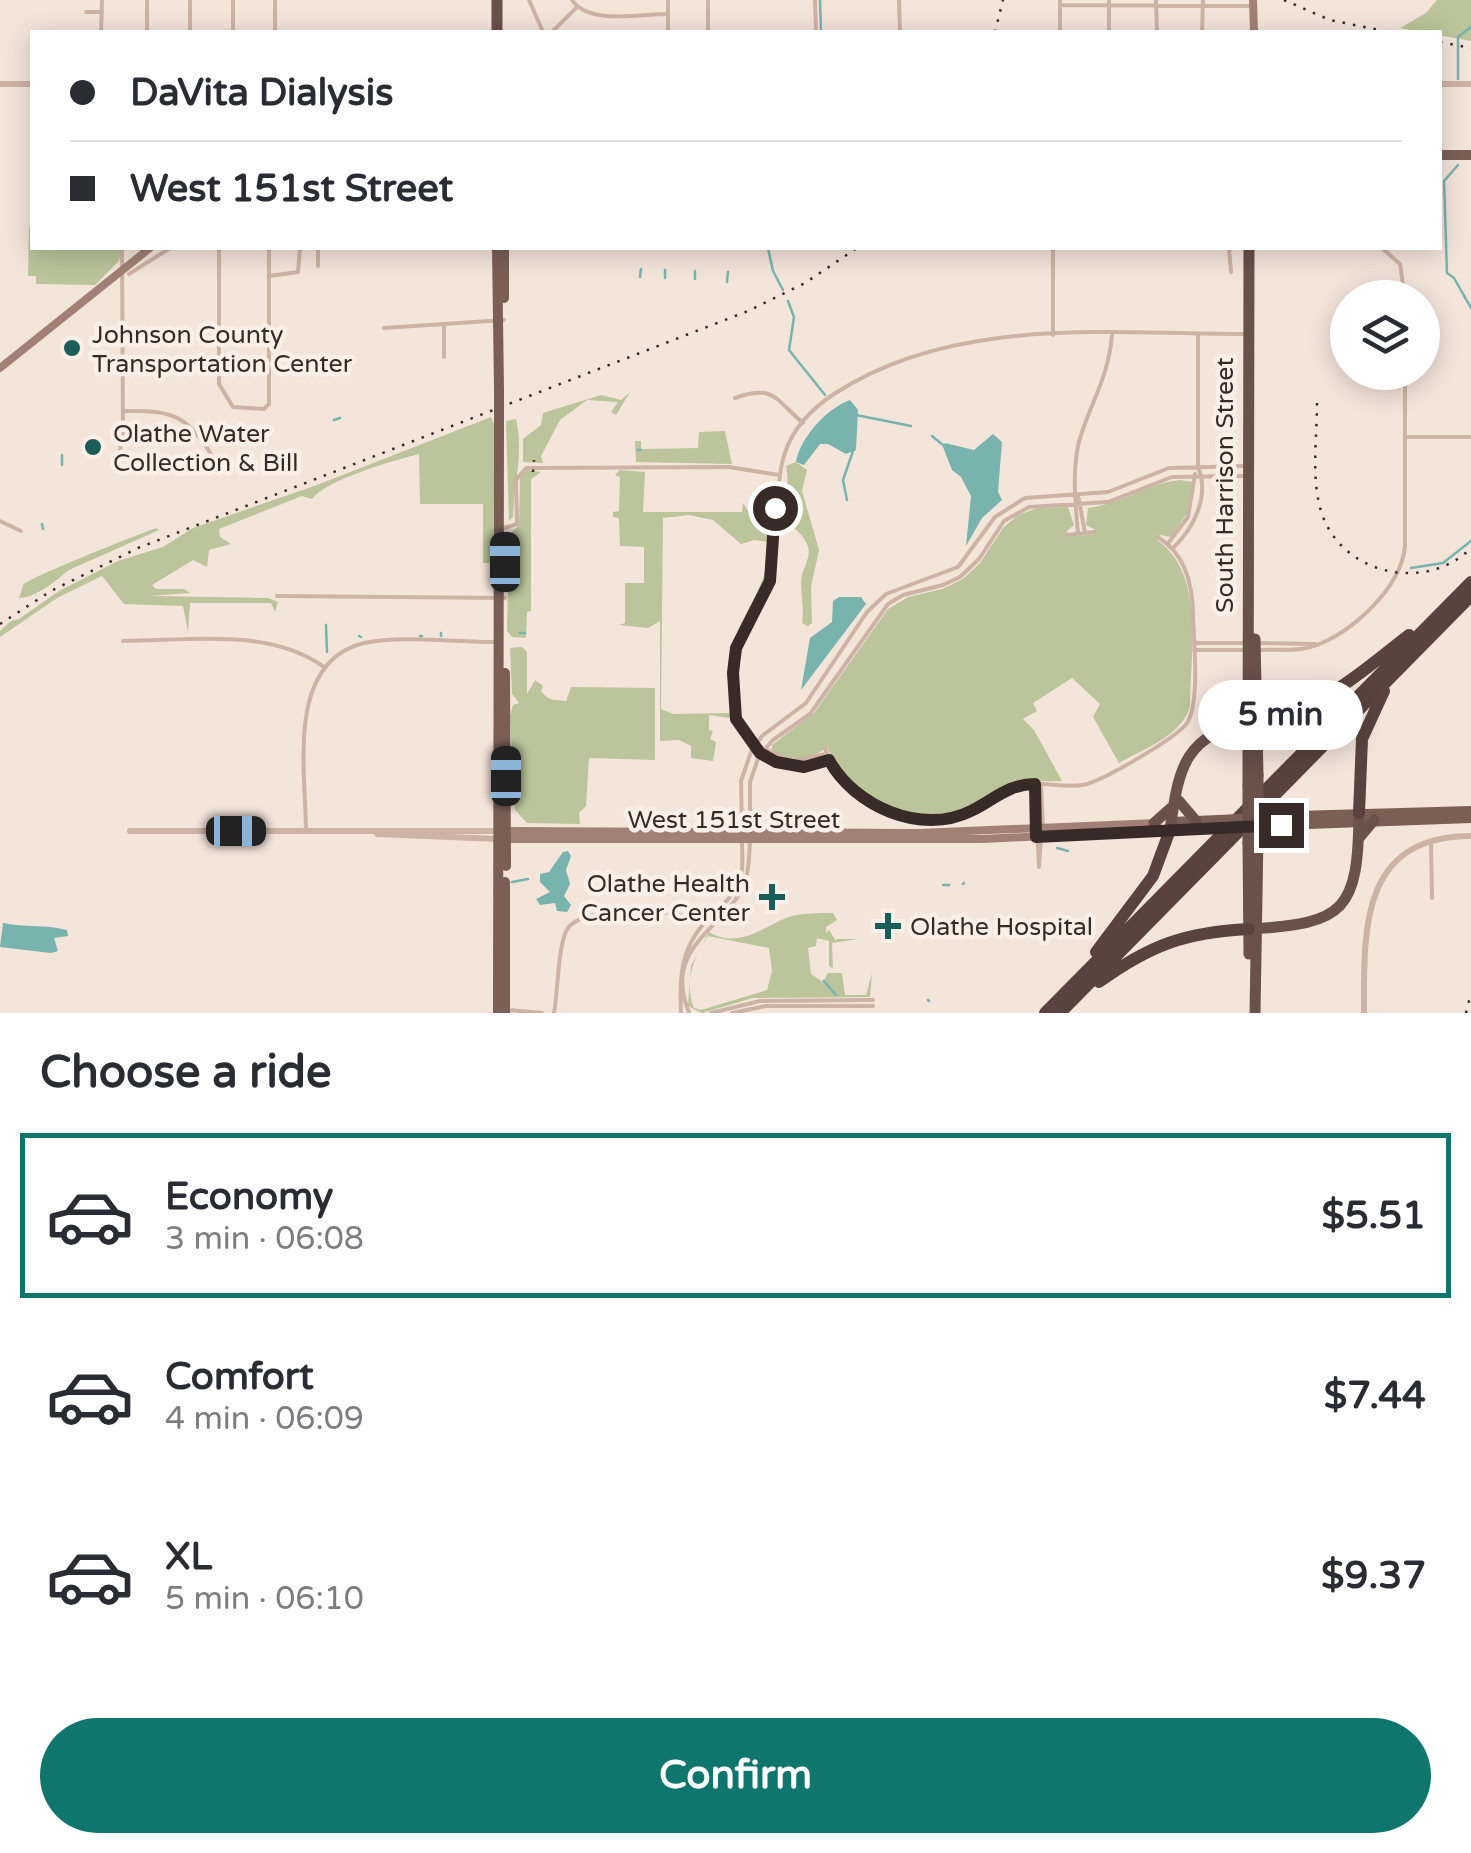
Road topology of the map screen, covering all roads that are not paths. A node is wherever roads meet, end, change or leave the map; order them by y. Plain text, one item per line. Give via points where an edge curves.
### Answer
1 (102, 0) edge
2 (147, 0) edge
3 (190, 0) edge
4 (233, 0) edge
5 (275, 0) edge
6 (500, 0) edge
7 (529, 0) edge
8 (572, 0) edge
9 (668, 0) edge
10 (708, 0) edge
11 (815, 0) edge
12 (900, 0) edge
13 (1060, 3) edge
14 (1109, 3) edge
15 (1156, 3) edge
16 (1202, 3) edge
17 (1253, 3) edge
18 (577, 7) junction
19 (86, 12) dead end
20 (102, 12) junction
21 (668, 14) junction
22 (101, 30) edge
23 (147, 30) edge
24 (190, 30) edge
25 (233, 30) edge
26 (275, 30) edge
27 (500, 30) edge
28 (542, 30) edge
29 (554, 30) edge
30 (668, 30) edge
31 (708, 30) edge
32 (816, 30) edge
33 (900, 30) edge
34 (1060, 30) edge
35 (1109, 30) edge
36 (1156, 30) edge
37 (1202, 30) edge
38 (1254, 30) edge
39 (0, 84) edge
40 (30, 84) edge
41 (1442, 84) edge
42 (1471, 84) edge
43 (1442, 158) edge
44 (1471, 158) edge
45 (122, 250) edge
46 (148, 250) edge
47 (166, 250) edge
48 (219, 250) edge
49 (269, 250) edge
50 (300, 250) edge
51 (318, 250) edge
52 (501, 250) edge
53 (1053, 250) edge
54 (1230, 250) edge
55 (1253, 250) edge
56 (1253, 250) edge
57 (1385, 250) edge
58 (318, 266) dead end
59 (125, 271) junction
60 (1231, 272) dead end
61 (269, 276) junction
62 (1403, 280) edge
63 (501, 320) junction
64 (444, 324) junction
65 (384, 328) dead end
66 (1248, 334) junction
67 (1053, 335) junction
68 (1112, 335) junction
69 (1198, 335) junction
70 (444, 357) dead end
71 (0, 368) edge
72 (1405, 390) edge
73 (735, 398) dead end
74 (124, 411) junction
75 (501, 423) junction
76 (803, 423) junction
77 (1405, 437) junction
78 (1471, 437) edge
79 (118, 455) dead end
80 (212, 456) dead end
81 (1198, 467) junction
82 (1249, 471) junction
83 (778, 474) junction
84 (1194, 476) junction
85 (1202, 476) junction
86 (1078, 494) junction
87 (1078, 504) junction
88 (0, 520) edge
89 (504, 528) junction
90 (20, 531) dead end
91 (1094, 532) dead end
92 (1081, 533) junction
93 (1067, 535) dead end
94 (1158, 538) dead end
95 (1170, 546) junction
96 (952, 570) junction
97 (958, 578) junction
98 (1471, 582) edge
99 (276, 596) dead end
100 (882, 596) junction
101 (1471, 596) edge
102 (502, 598) junction
103 (1450, 602) junction
104 (888, 604) junction
105 (123, 641) dead end
106 (498, 642) junction
107 (1193, 642) junction
108 (1251, 646) junction
109 (1193, 650) junction
110 (1402, 665) junction
111 (324, 668) junction
112 (1249, 700) junction
113 (1252, 723) junction
114 (1234, 725) junction
115 (756, 745) junction
116 (762, 750) junction
117 (1038, 784) junction
118 (1177, 802) junction
119 (1471, 811) edge
120 (1357, 818) junction
121 (1471, 818) edge
122 (1294, 820) junction
123 (1374, 820) junction
124 (1196, 822) junction
125 (1176, 826) junction
126 (1154, 827) junction
127 (130, 831) dead end
128 (306, 832) junction
129 (1039, 834) junction
130 (502, 835) junction
131 (746, 835) junction
132 (1471, 836) edge
133 (1359, 838) junction
134 (1253, 839) junction
135 (1430, 842) junction
136 (1166, 845) junction
137 (506, 866) joint
138 (506, 882) joint
139 (1432, 898) dead end
140 (1260, 924) junction
141 (705, 926) junction
142 (1082, 976) junction
143 (501, 1012) edge
144 (542, 1013) edge
145 (554, 1013) edge
146 (686, 1013) edge
147 (711, 1013) edge
148 (732, 1013) edge
149 (1045, 1013) edge
150 (1060, 1013) edge
151 (1252, 1013) edge
152 (1364, 1013) edge

1 - 20 street
2 - 23 street
3 - 24 street
4 - 25 street
5 - 26 street
6 - 27 highway
7 - 28 street
8 - 18 street
9 - 21 street
10 - 31 street
11 - 32 street
12 - 33 street
13 - 14 street
13 - 34 street
14 - 15 street
14 - 35 street
15 - 16 street
15 - 36 street
16 - 17 street
16 - 37 street
17 - 38 main road
18 - 21 street via 592,14
18 - 29 street
19 - 20 street
20 - 22 street
21 - 30 street
39 - 40 street
41 - 42 street
43 - 44 main road
45 - 59 street
46 - 59 main road
47 - 59 street
48 - 61 street via 219,384 239,410 267,408
49 - 61 street
50 - 61 street via 299,270
51 - 58 street
52 - 63 main road
53 - 67 street
54 - 60 street
55 - 66 highway, South Harrison Street
56 - 82 highway, South Harrison Street
57 - 62 street via 1396,258
59 - 71 main road
59 - 74 street
63 - 64 street
63 - 75 main road, bridge
64 - 65 street
64 - 70 street
66 - 69 street
66 - 82 highway, South Harrison Street
67 - 68 street
67 - 76 street via 934,350 843,388
68 - 69 street
68 - 86 street via 1108,371 1080,434
69 - 81 street
72 - 77 street
73 - 76 street via 769,392
74 - 79 street
74 - 80 street via 170,413
75 - 89 main road
75 - 102 main road
76 - 83 street
77 - 78 street
77 - 108 street via 1405,546 1394,581 1347,628 1312,647
81 - 82 street
81 - 84 street
81 - 85 street
81 - 86 street via 1164,469 1112,490
82 - 85 street
82 - 108 highway, South Harrison Street
83 - 89 street via 729,467 526,468 516,480 517,524
83 - 115 street via 773,570 741,635 734,666 736,719
84 - 85 street
84 - 87 street via 1163,479 1108,502
84 - 95 street via 1192,509
85 - 95 street via 1197,514
86 - 87 street
86 - 96 street via 1039,495 1007,507
87 - 92 street
87 - 97 street via 1040,505 1010,516
88 - 90 street
89 - 102 main road
91 - 92 street
92 - 93 street
94 - 95 street
95 - 107 street via 1191,587
96 - 97 street
96 - 100 street
97 - 104 street
98 - 103 highway
99 - 102 street
100 - 104 street
100 - 115 street via 810,697
101 - 110 highway
102 - 106 main road
102 - 130 main road
103 - 113 highway via 1321,702
103 - 142 highway
104 - 116 street via 803,720
105 - 111 street via 262,642 292,648
106 - 111 street via 372,642 350,648
106 - 130 main road
107 - 108 street
107 - 109 street
108 - 109 street
108 - 112 highway, South Harrison Street
108 - 113 highway, South Harrison Street
109 - 117 street via 1193,709 1181,730 1090,783
110 - 120 highway via 1364,732
110 - 150 highway
111 - 128 street via 306,721
112 - 113 highway, South Harrison Street
112 - 114 highway
113 - 114 highway
113 - 118 highway via 1198,751
113 - 134 highway, bridge
114 - 118 highway via 1190,752 1178,776
115 - 116 street
115 - 131 street via 742,775
116 - 117 street via 792,767 827,754 848,785 876,806 920,818 957,817 1011,787
116 - 131 street via 751,775
117 - 129 street
118 - 124 highway
118 - 125 highway
118 - 126 highway
119 - 120 main road, West 151st Street
120 - 122 main road, West 151st Street
120 - 123 main road, West 151st Street
120 - 133 highway
120 - 140 highway via 1353,868 1339,897 1305,920
121 - 123 main road, West 151st Street
122 - 124 main road, West 151st Street, bridge
122 - 125 main road, West 151st Street, bridge
123 - 133 highway
124 - 125 main road, West 151st Street
125 - 126 main road, West 151st Street
125 - 136 highway
126 - 129 main road, West 151st Street
126 - 136 highway
127 - 128 street, West 151st Street
128 - 130 street, West 151st Street
129 - 131 main road, West 151st Street
130 - 131 main road, West 151st Street
130 - 137 main road
130 - 143 main road
131 - 141 street via 742,888
132 - 135 street
133 - 140 highway via 1356,873 1341,903 1313,923
134 - 140 highway
134 - 140 highway
135 - 139 street
135 - 152 street via 1400,859 1369,906
136 - 142 highway
137 - 138 main road
138 - 143 main road
140 - 150 highway via 1160,944
140 - 151 highway
140 - 151 highway
141 - 145 street via 678,913 580,917 562,940
141 - 146 street via 680,969
142 - 149 highway
143 - 144 street
147 - 148 street via 775,1000 873,1003

